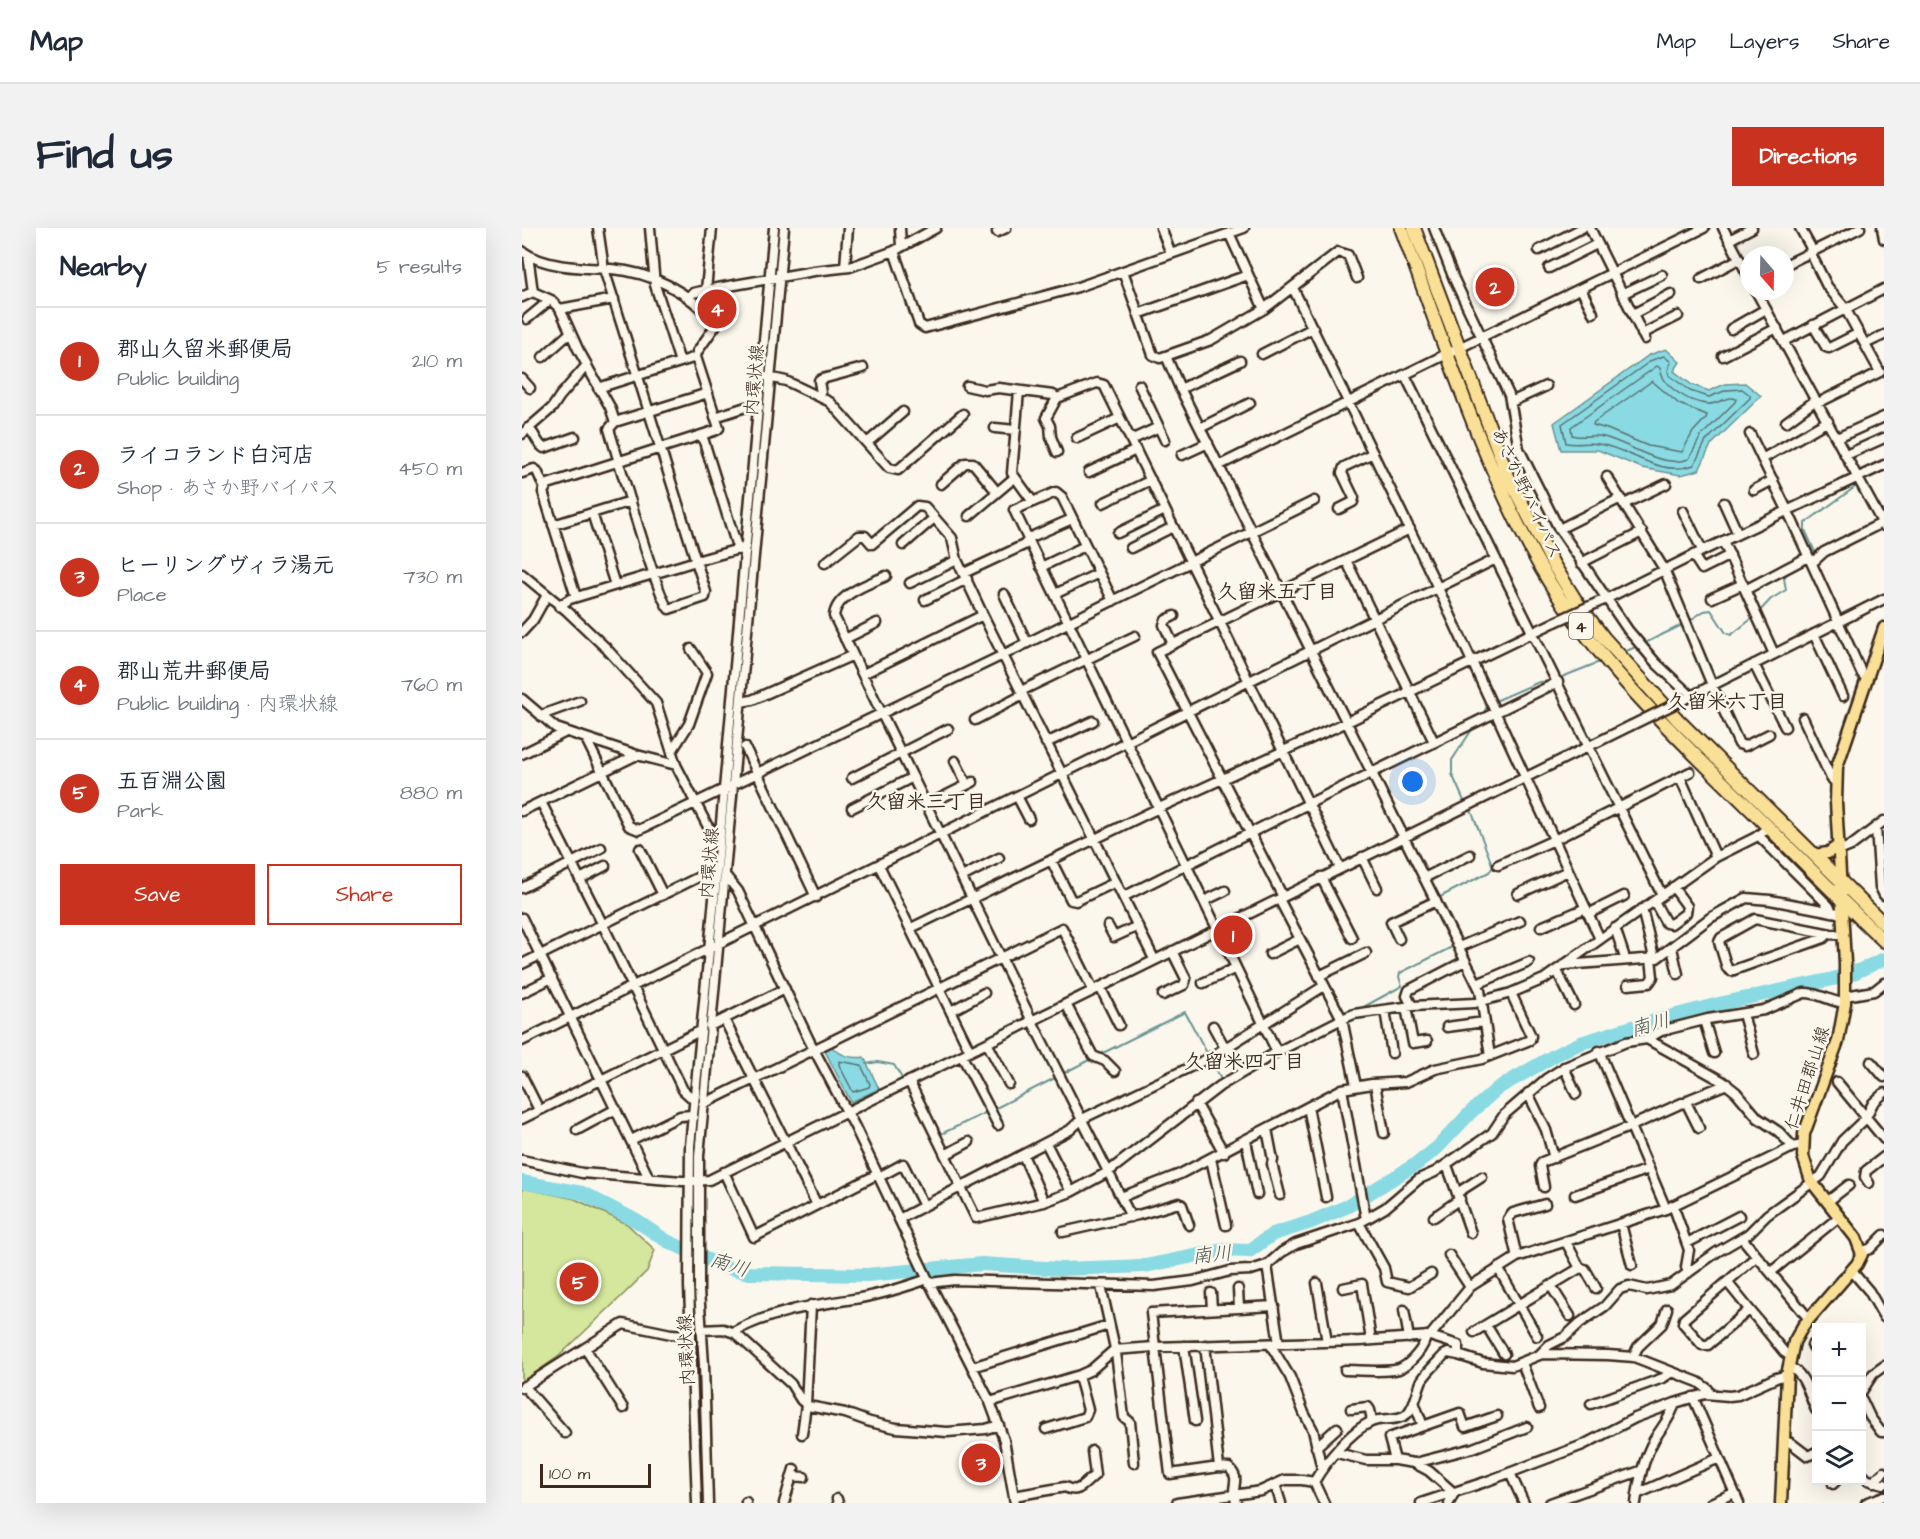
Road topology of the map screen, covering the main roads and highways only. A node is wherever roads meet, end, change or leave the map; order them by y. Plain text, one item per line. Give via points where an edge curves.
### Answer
1 (1401, 228) edge
2 (1413, 228) edge
3 (1454, 351) junction
4 (1884, 628) edge
5 (1880, 651) edge
6 (1839, 848) junction
7 (1814, 855) junction
8 (1841, 883) junction
9 (1839, 909) junction
10 (1884, 924) edge
11 (1884, 941) edge
12 (1781, 1503) edge

1 - 3 highway, あさか野バイパス / 4
2 - 3 highway, あさか野バイパス / 4
3 - 7 highway, あさか野バイパス / 4 via 1552,564 1576,601 1678,720
3 - 9 highway, あさか野バイパス / 4 via 1497,480 1542,569 1566,606 1666,726
4 - 5 main road, 仁井田郡山線
5 - 6 main road, 仁井田郡山線 via 1866,678 1837,767
6 - 7 main road
6 - 8 main road, 仁井田郡山線
7 - 8 highway, あさか野バイパス / 4
8 - 9 main road, 仁井田郡山線
8 - 10 highway, あさか野バイパス / 4
9 - 11 highway, あさか野バイパス / 4
9 - 12 main road, 仁井田郡山線 via 1844,934 1845,996 1838,1041 1798,1146 1812,1182 1862,1251 1860,1259 1794,1342 1788,1366

